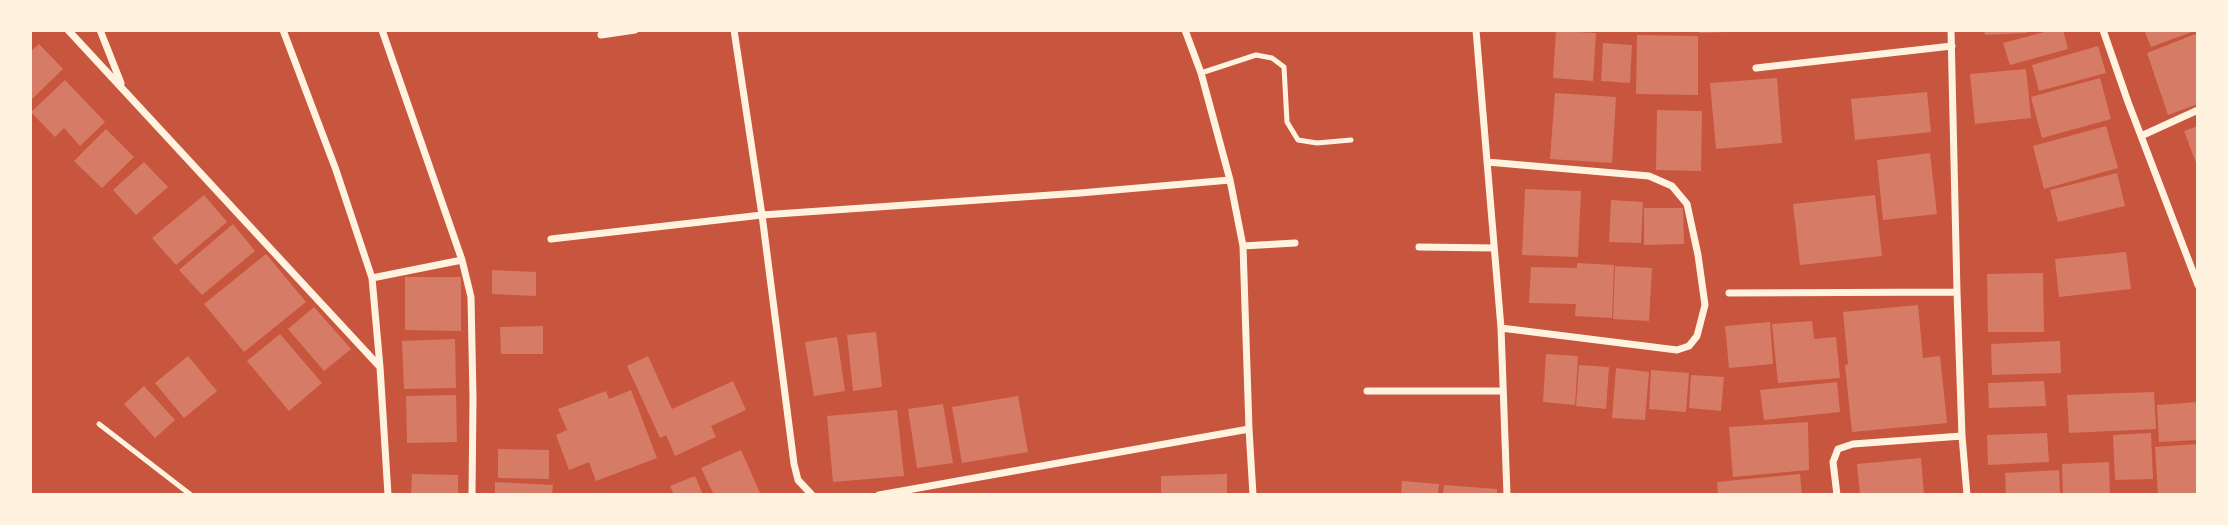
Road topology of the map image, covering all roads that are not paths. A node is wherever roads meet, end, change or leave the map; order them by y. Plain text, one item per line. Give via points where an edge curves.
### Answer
1 (68, 30) edge
2 (100, 30) edge
3 (283, 30) edge
4 (382, 30) edge
5 (635, 30) edge
6 (734, 30) edge
7 (1185, 30) edge
8 (1476, 30) edge
9 (1951, 30) edge
10 (2104, 30) edge
11 (601, 35) dead end
12 (1952, 46) junction
13 (1756, 68) dead end
14 (1200, 73) junction
15 (122, 87) junction
16 (2198, 110) edge
17 (2141, 136) junction
18 (1352, 140) dead end
19 (1487, 162) junction
20 (1230, 180) junction
21 (762, 215) junction
22 (551, 239) dead end
23 (1295, 243) dead end
24 (1243, 246) junction
25 (1419, 247) dead end
26 (1494, 248) junction
27 (462, 260) junction
28 (372, 278) junction
29 (2198, 285) edge
30 (1957, 292) junction
31 (1729, 293) dead end
32 (1501, 328) junction
33 (380, 367) junction
34 (1367, 391) dead end
35 (1502, 391) junction
36 (99, 424) dead end
37 (1249, 429) junction
38 (1962, 436) junction
39 (191, 495) edge
40 (388, 495) edge
41 (472, 495) edge
42 (812, 495) edge
43 (879, 495) edge
44 (1253, 495) edge
45 (1507, 495) edge
46 (1837, 495) edge
47 (1967, 495) edge

1 - 15 street
2 - 15 street
3 - 28 street
4 - 27 street
5 - 11 street
6 - 21 street
7 - 14 street
8 - 19 street
9 - 12 street
10 - 17 street
12 - 13 street
12 - 30 street
14 - 18 lane via 1256,54 1272,58 1284,67 1287,122 1298,139 1317,143
14 - 20 street
15 - 33 street
16 - 17 street
17 - 29 street
19 - 26 street
19 - 32 street via 1648,176 1672,186 1687,204 1705,305 1697,336 1678,350
20 - 21 street
20 - 24 street
21 - 22 street
21 - 42 street via 794,464 798,480
23 - 24 street
24 - 37 street
25 - 26 street
26 - 32 street
27 - 28 street
27 - 41 street via 471,297
28 - 33 street
30 - 31 street
30 - 38 street
32 - 35 street
33 - 40 street
34 - 35 street
35 - 45 street
36 - 39 lane
37 - 43 street
37 - 44 street
38 - 46 street via 1838,449 1833,463
38 - 47 street

